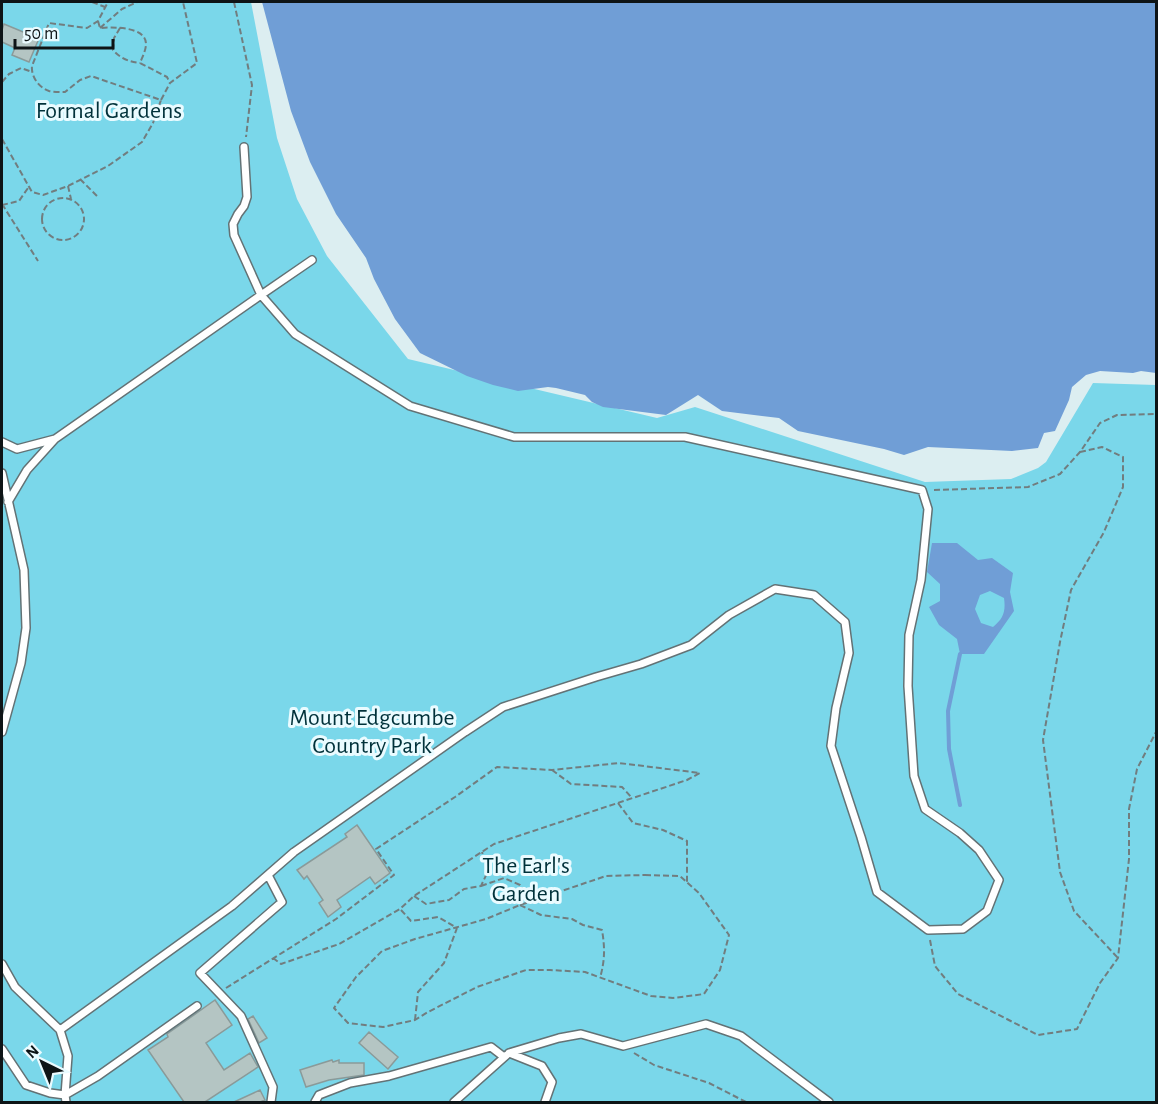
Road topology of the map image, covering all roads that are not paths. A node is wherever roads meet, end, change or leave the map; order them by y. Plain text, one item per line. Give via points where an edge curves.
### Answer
1 (244, 147) road end
2 (312, 260) dead end
3 (261, 295) junction
4 (55, 439) junction
5 (2, 442) edge
6 (2, 473) edge
7 (8, 502) junction
8 (2, 732) edge
9 (268, 875) junction
10 (2, 964) edge
11 (197, 1006) dead end
12 (60, 1030) junction
13 (2, 1049) edge
14 (507, 1055) junction
15 (65, 1099) edge
16 (271, 1102) edge
17 (315, 1102) edge
18 (454, 1102) edge
19 (545, 1102) edge
20 (830, 1102) edge

1 - 3 lane via 247,197 233,224 234,235
2 - 3 lane
3 - 4 lane
3 - 9 lane via 295,334 410,406 514,437 684,437 922,490 928,510 921,580 909,635 914,776 925,809 979,850 999,880 987,911 963,929 928,930 877,892 831,746 849,653 845,622 814,595 775,589 729,615 691,645 504,707 355,808
4 - 5 lane via 17,449
4 - 7 lane via 27,470
6 - 7 lane
7 - 8 lane via 24,570 26,628
9 - 12 lane via 232,906
9 - 16 lane via 282,902 200,973 241,1016 273,1087
10 - 12 lane via 15,987
11 - 15 lane
12 - 15 lane via 68,1056
13 - 15 lane via 26,1085
14 - 17 lane via 491,1047 350,1083 319,1095
14 - 18 lane
14 - 19 lane via 542,1066 552,1082
14 - 20 lane via 581,1034 623,1046 706,1024 741,1036

